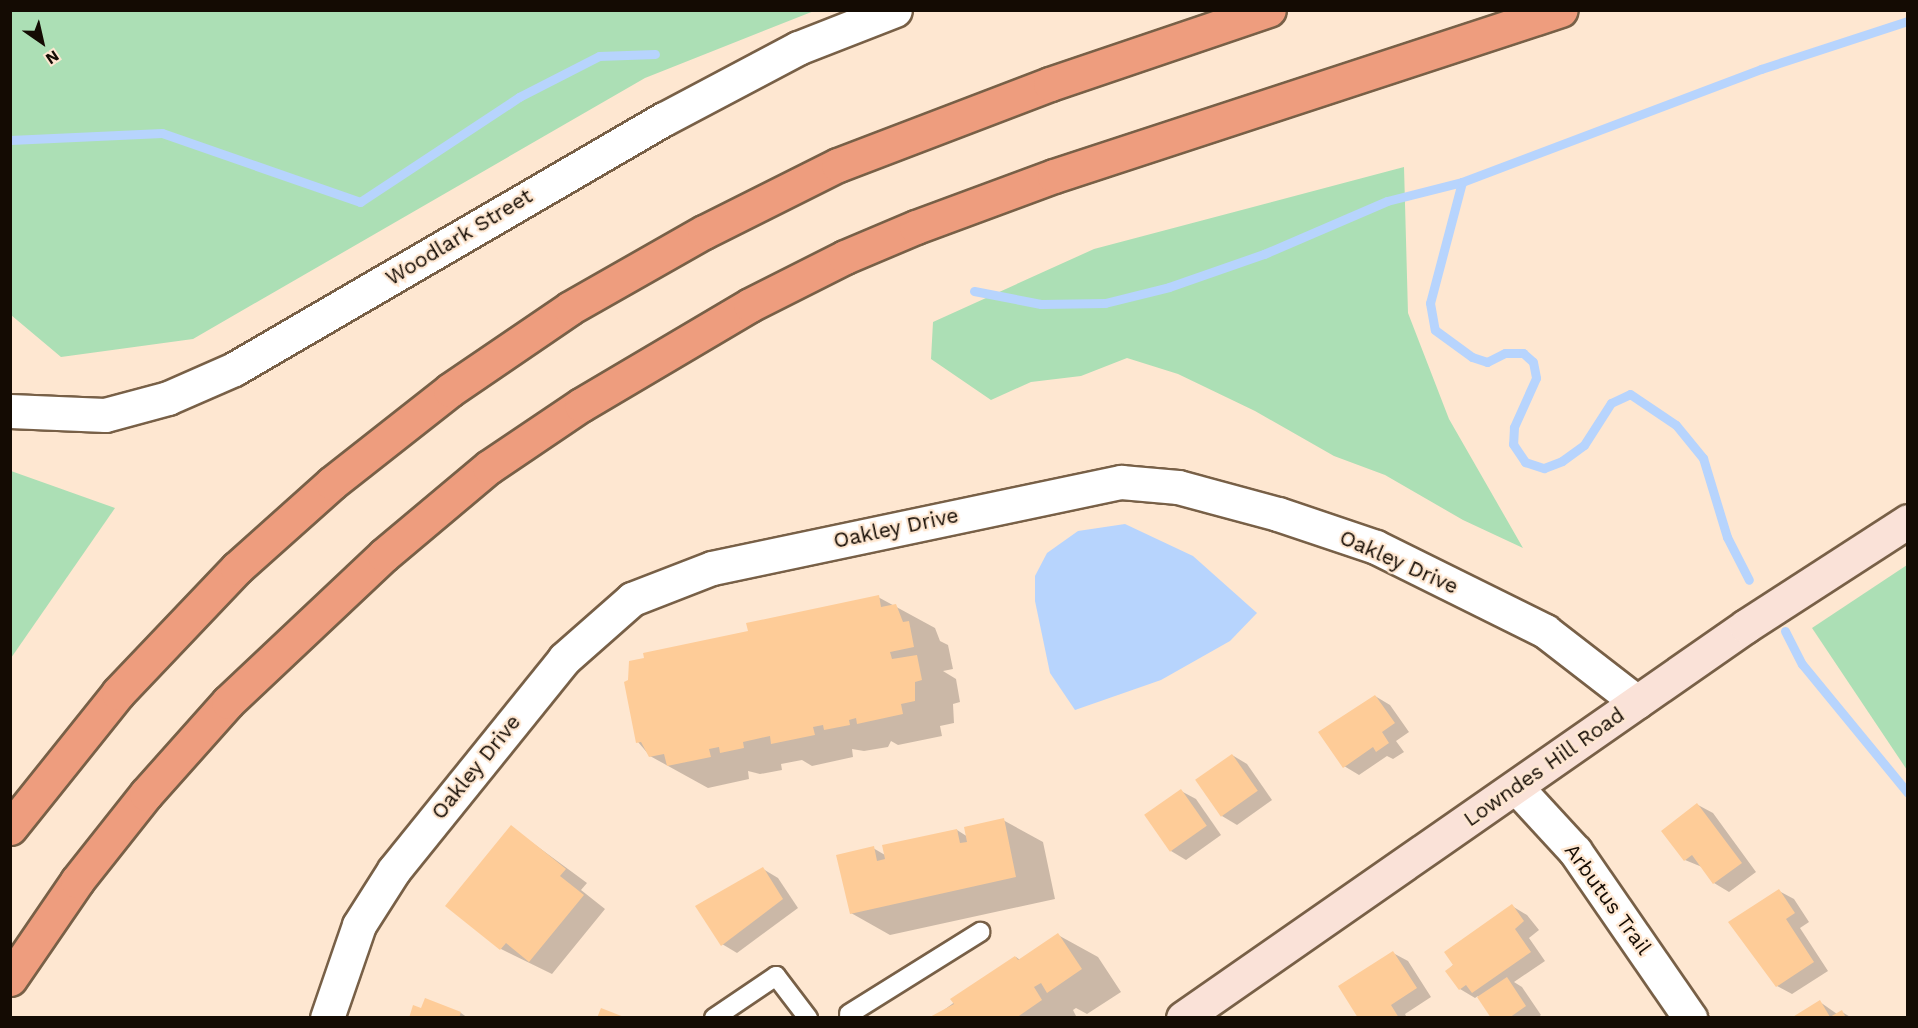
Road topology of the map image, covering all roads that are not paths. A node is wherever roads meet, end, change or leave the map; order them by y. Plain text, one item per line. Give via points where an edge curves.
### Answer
1 (895, 10) edge
2 (1269, 10) edge
3 (1561, 10) edge
4 (10, 411) edge
5 (1908, 521) edge
6 (1637, 702) junction
7 (1517, 788) junction
8 (10, 828) edge
9 (980, 932) dead end
10 (10, 979) edge
11 (846, 1016) edge
12 (327, 1017) edge
13 (714, 1017) edge
14 (808, 1017) edge
15 (1183, 1017) edge
16 (1690, 1017) edge

1 - 4 street, Woodlark Street via 798,48 664,119 234,369 168,398 105,415
2 - 8 highway via 1050,84 838,165 704,232 570,308 450,390 332,483 237,568 118,693
3 - 10 highway via 1054,176 916,227 845,257 750,305 580,405 489,467 393,548 228,702 146,794 77,881
5 - 6 street, Lowndes Hill Road
6 - 7 street, Lowndes Hill Road
6 - 12 street, Oakley Drive via 1545,631 1376,547 1278,514 1178,487 1121,482 712,568 632,599 564,659 394,870 359,925
7 - 15 street, Lowndes Hill Road
7 - 16 street, Arbutus Trail via 1575,851
9 - 11 lane
13 - 14 lane via 776,976

